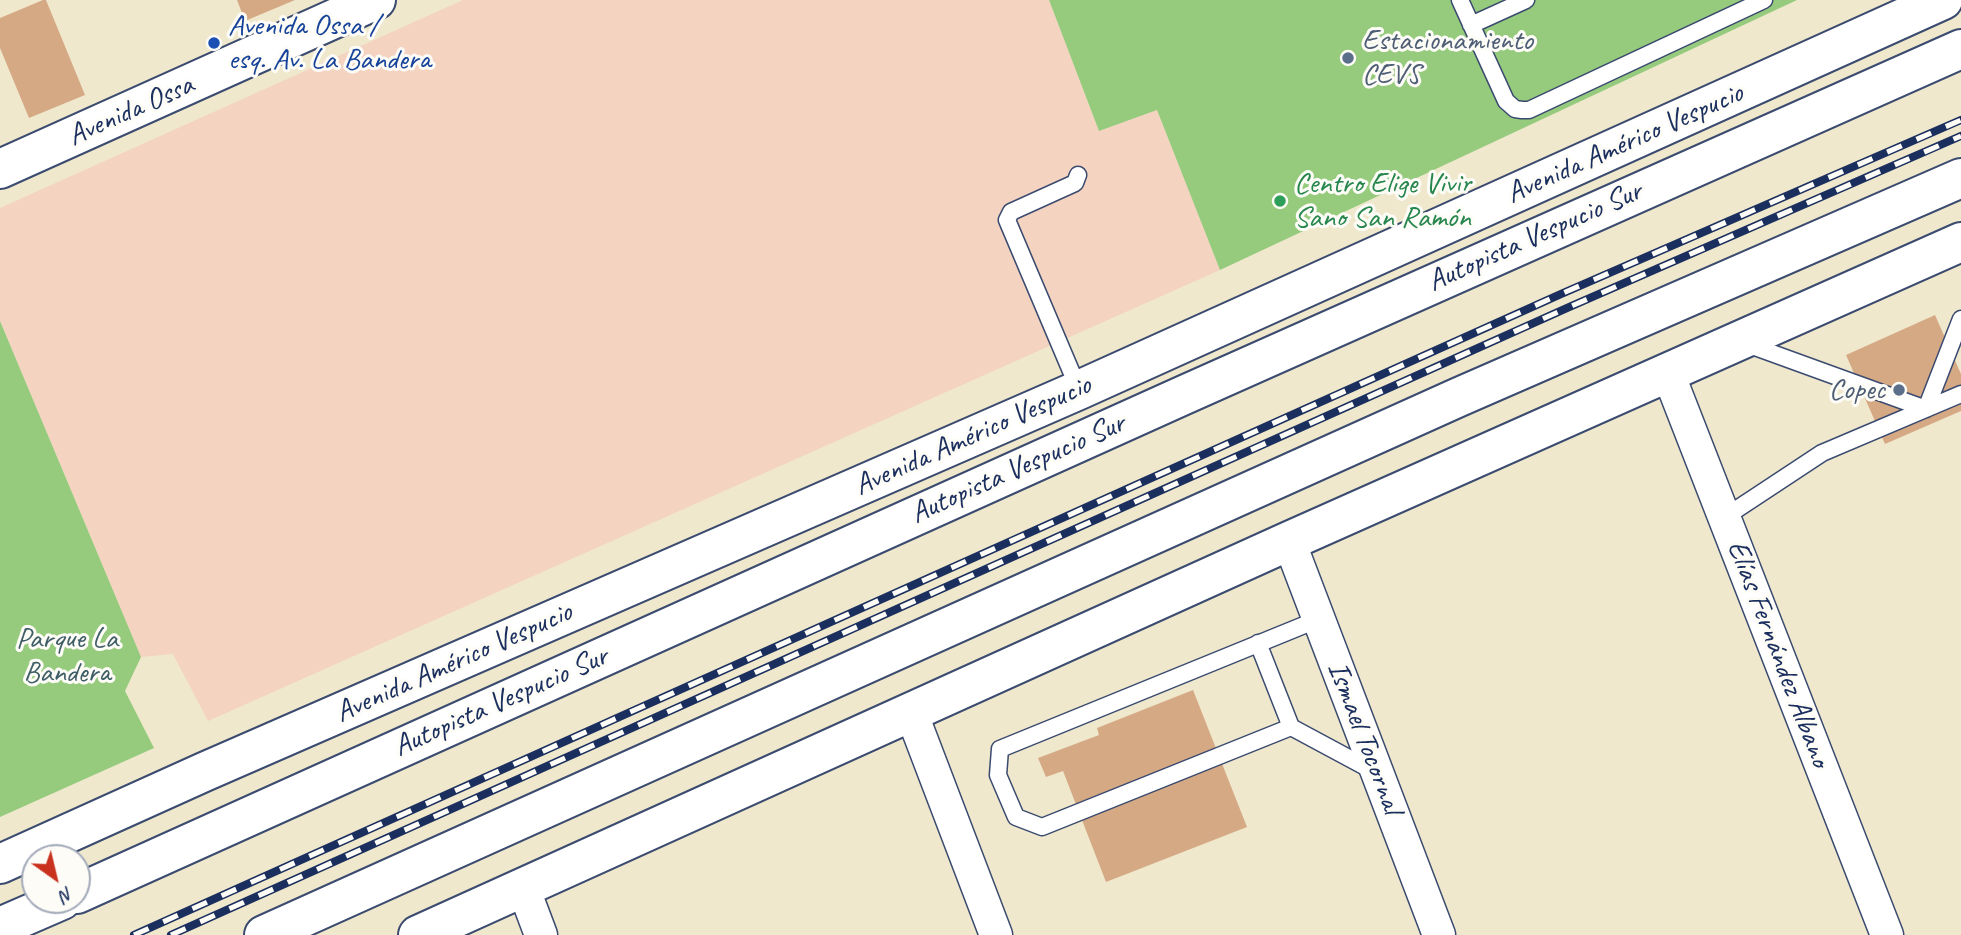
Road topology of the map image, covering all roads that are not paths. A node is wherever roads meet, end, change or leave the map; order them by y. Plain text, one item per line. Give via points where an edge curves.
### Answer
1 (375, 0) edge
2 (1460, 0) edge
3 (1526, 0) edge
4 (1764, 0) edge
5 (1943, 0) edge
6 (1471, 25) junction
7 (1961, 48) edge
8 (0, 169) edge
9 (1078, 175) dead end
10 (1961, 178) edge
11 (1961, 242) edge
12 (1961, 319) edge
13 (1739, 341) junction
14 (1668, 373) junction
15 (1079, 390) junction
16 (1961, 394) edge
17 (1926, 409) junction
18 (1725, 517) junction
19 (1289, 541) junction
20 (1319, 619) junction
21 (1258, 643) junction
22 (911, 712) junction
23 (1291, 727) junction
24 (1377, 774) junction
25 (0, 864) edge
26 (91, 887) edge
27 (523, 887) junction
28 (21, 908) edge
29 (0, 914) edge
30 (30, 914) edge
31 (0, 927) edge
32 (264, 935) edge
33 (418, 935) edge
34 (541, 935) edge
35 (996, 935) edge
36 (1439, 935) edge
37 (1886, 935) edge

1 - 8 main road, Avenida Ossa
2 - 6 lane
3 - 6 lane
4 - 6 lane via 1529,110 1515,109 1506,101
5 - 15 main road, Avenida Américo Vespucio
7 - 26 main road, Autopista Vespucio Sur
9 - 15 lane via 1075,183 1011,212 1007,220
10 - 32 main road via 1459,397
11 - 13 main road
12 - 17 lane
13 - 14 main road
13 - 17 lane
14 - 18 street, Elías Fernández Albano
14 - 19 main road
15 - 25 main road, Avenida Américo Vespucio
16 - 17 lane
17 - 18 lane via 1822,453
18 - 37 street, Elías Fernández Albano
19 - 20 street, Ismael Tocornal
19 - 22 main road
20 - 21 lane
20 - 24 street, Ismael Tocornal
21 - 23 lane
21 - 23 lane via 1000,749 998,775 1016,817 1042,827
22 - 27 main road
22 - 35 street
23 - 24 lane
24 - 36 street, Ismael Tocornal
27 - 33 main road
27 - 34 street
28 - 29 main road
30 - 31 main road

